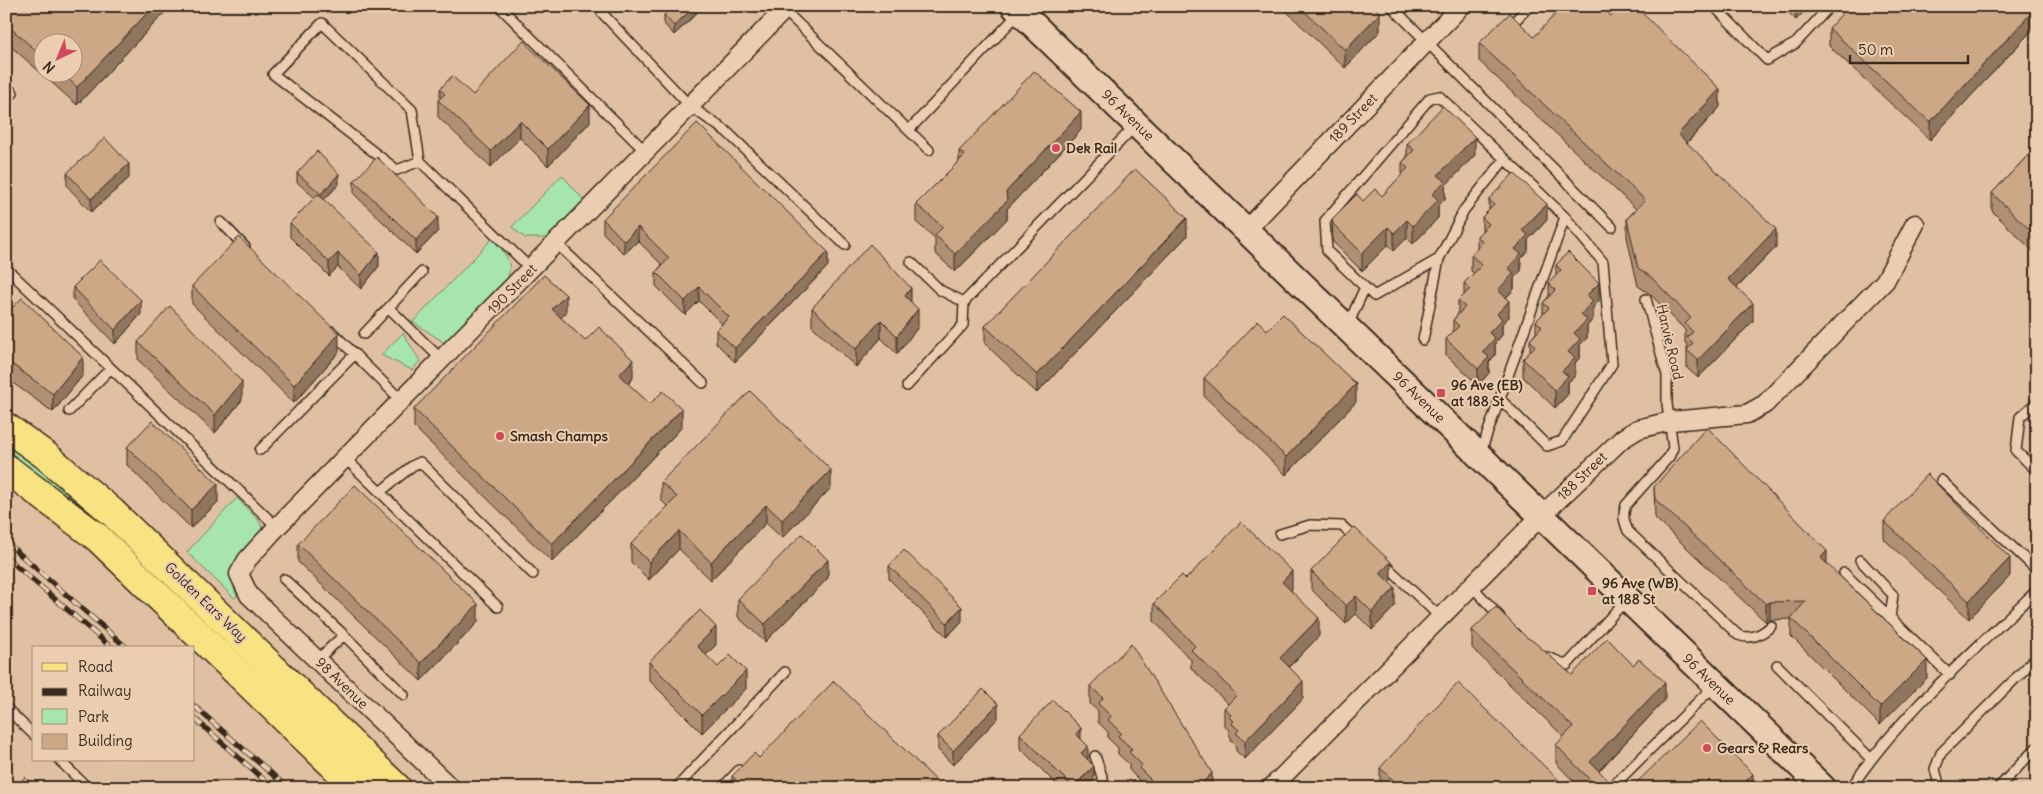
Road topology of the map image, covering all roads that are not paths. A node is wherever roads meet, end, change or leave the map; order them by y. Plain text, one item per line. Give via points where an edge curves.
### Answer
1 (500, 6) edge
2 (608, 6) edge
3 (1391, 6) edge
4 (1461, 6) edge
5 (1529, 6) edge
6 (1714, 6) edge
7 (1830, 6) edge
8 (786, 8) edge
9 (1017, 9) edge
10 (1511, 25) edge
11 (1427, 42) junction
12 (6, 86) edge
13 (6, 100) edge
14 (690, 106) junction
15 (1137, 124) junction
16 (909, 130) junction
17 (930, 150) dead end
18 (646, 152) junction
19 (1505, 159) junction
20 (420, 161) junction
21 (1565, 217) junction
22 (220, 222) dead end
23 (1914, 224) dead end
24 (1612, 226) dead end
25 (1246, 230) junction
26 (556, 243) junction
27 (845, 245) dead end
28 (256, 257) edge
29 (1439, 258) junction
30 (912, 262) dead end
31 (6, 268) edge
32 (531, 269) junction
33 (422, 272) dead end
34 (1365, 287) junction
35 (1646, 299) dead end
36 (964, 302) junction
37 (389, 308) junction
38 (326, 326) edge
39 (1347, 328) junction
40 (364, 334) dead end
41 (1424, 340) dead end
42 (355, 354) junction
43 (442, 360) junction
44 (110, 369) junction
45 (703, 384) dead end
46 (907, 386) dead end
47 (1500, 399) junction
48 (403, 401) junction
49 (2037, 402) edge
50 (69, 412) dead end
51 (1671, 421) junction
52 (6, 427) edge
53 (260, 450) dead end
54 (1480, 456) junction
55 (346, 459) junction
56 (6, 468) edge
57 (2037, 471) edge
58 (1941, 480) dead end
59 (380, 492) junction
60 (1540, 516) junction
61 (277, 527) junction
62 (1280, 534) dead end
63 (1363, 545) edge
64 (1377, 558) edge
65 (1860, 560) dead end
66 (2037, 570) edge
67 (1844, 573) dead end
68 (239, 574) joint
69 (533, 574) dead end
70 (284, 579) dead end
71 (1471, 585) junction
72 (2037, 590) edge
73 (1628, 598) junction
74 (498, 607) dead end
75 (1440, 616) junction
76 (1890, 618) junction
77 (1504, 622) edge
78 (1771, 626) dead end
79 (344, 635) junction
80 (1540, 654) edge
81 (2037, 657) edge
82 (317, 660) junction
83 (1777, 665) dead end
84 (785, 672) dead end
85 (1950, 675) junction
86 (1715, 684) junction
87 (404, 695) dead end
88 (6, 708) edge
89 (32, 733) edge
90 (2037, 747) edge
91 (1095, 756) dead end
92 (1870, 758) junction
93 (62, 762) edge
94 (745, 763) edge
95 (1613, 786) edge
96 (88, 788) edge
97 (357, 788) edge
98 (397, 788) edge
99 (451, 788) edge
100 (676, 788) edge
101 (722, 788) edge
102 (1106, 788) edge
103 (1271, 788) edge
104 (1823, 788) edge
105 (1851, 788) edge
106 (1940, 788) edge
107 (1998, 788) edge

1 - 18 lane
2 - 14 lane via 602,13
3 - 11 lane
4 - 11 street, 189 Street
5 - 10 lane
6 - 7 lane via 1768,60 1796,43
8 - 14 street, 190 Street
8 - 16 lane
9 - 15 main road, 96 Avenue
9 - 16 lane
11 - 24 lane
11 - 25 street, 189 Street
12 - 13 lane via 13,93
14 - 18 street, 190 Street
14 - 27 lane via 727,132
15 - 25 main road, 96 Avenue
15 - 36 lane
16 - 17 lane
18 - 26 street, 190 Street
19 - 21 lane
19 - 29 lane via 1464,210
19 - 34 lane via 1439,96 1430,98 1326,221 1327,251
20 - 20 lane via 412,110 322,23 273,74 397,170
20 - 32 lane
21 - 47 lane
21 - 47 lane via 1603,262 1612,364 1562,441 1547,446
22 - 28 lane
23 - 51 street, 188 Street via 1885,281 1765,404 1747,414
25 - 39 main road, 96 Avenue
26 - 32 street, 190 Street
26 - 45 lane
29 - 34 lane via 1374,296
29 - 41 lane
30 - 36 lane via 940,290
31 - 44 lane
32 - 43 street, 190 Street
33 - 37 lane
34 - 39 lane
35 - 51 lane, Harvie Road via 1666,374
36 - 46 lane via 963,326
37 - 40 lane
37 - 43 lane
38 - 42 lane
39 - 54 main road, 96 Avenue
42 - 48 lane
42 - 53 lane
43 - 48 street, 190 Street
44 - 50 lane
44 - 61 lane
47 - 54 lane
48 - 55 street, 190 Street
49 - 57 lane via 2020,417 2016,450
51 - 60 street, 188 Street via 1638,429 1622,439
51 - 78 lane, Harvie Road via 1673,448 1669,457 1626,505 1622,514 1628,531 1738,635 1753,637 1763,634
52 - 98 main road, Golden Ears Way via 45,455 112,512
54 - 60 main road, 96 Avenue
55 - 59 lane
55 - 61 street, 190 Street
56 - 97 main road, Golden Ears Way via 98,538
58 - 66 lane
59 - 69 lane via 420,462
59 - 74 lane
60 - 71 street, 188 Street
60 - 73 main road, 96 Avenue
61 - 68 street, 190 Street via 247,560
62 - 63 lane via 1310,525 1342,526
64 - 75 lane
65 - 76 lane via 1893,595
67 - 76 lane
68 - 82 street, 98 Avenue via 249,595
70 - 79 lane
71 - 75 street, 188 Street
71 - 77 lane
72 - 85 lane
73 - 80 lane via 1566,665
73 - 86 main road, 96 Avenue
75 - 103 street, 188 Street
76 - 85 lane
79 - 82 lane
79 - 87 lane
81 - 106 lane via 1941,753 1935,769
82 - 99 street, 98 Avenue
83 - 92 lane
84 - 100 lane
85 - 92 lane
86 - 95 lane
86 - 104 main road, 96 Avenue
88 - 89 lane
90 - 107 lane
91 - 102 lane
92 - 105 lane
93 - 96 lane
94 - 101 lane

